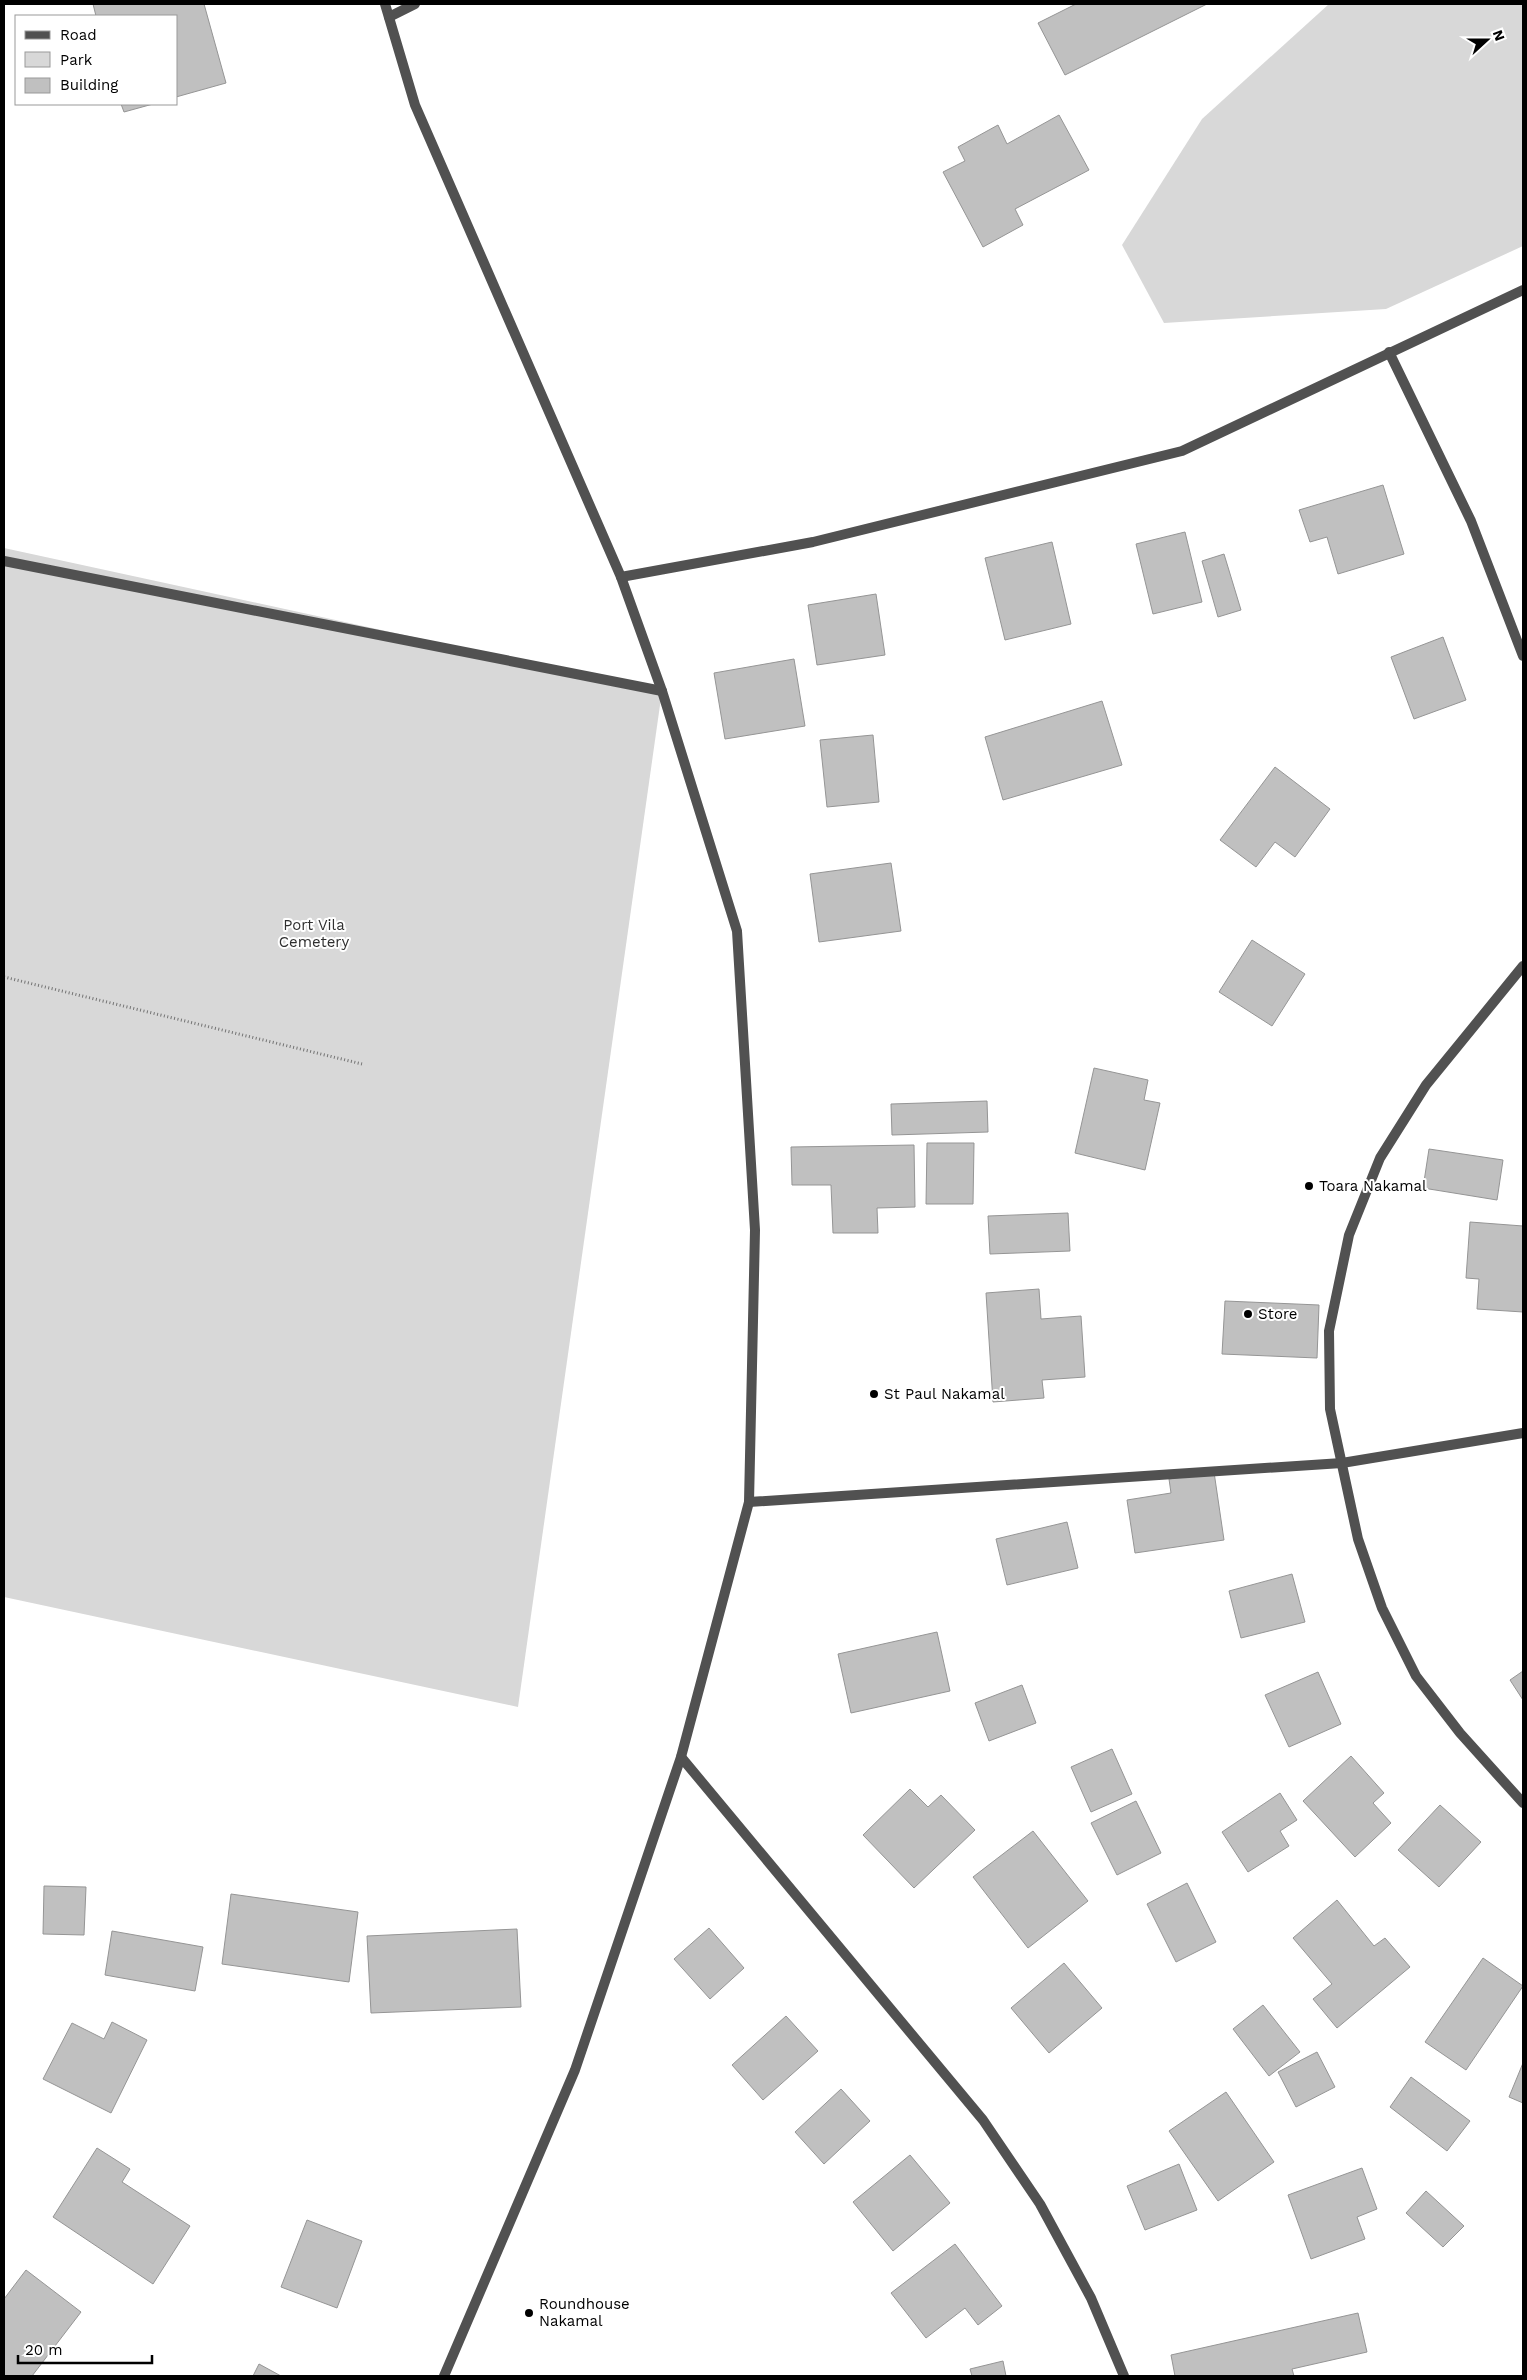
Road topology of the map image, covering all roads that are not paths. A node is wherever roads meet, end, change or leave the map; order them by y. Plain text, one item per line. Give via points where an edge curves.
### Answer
1 (385, 4) edge
2 (415, 4) edge
3 (389, 17) junction
4 (1523, 290) edge
5 (1389, 352) junction
6 (4, 561) edge
7 (621, 577) junction
8 (1523, 656) edge
9 (662, 691) junction
10 (1523, 966) edge
11 (1523, 1433) edge
12 (1342, 1463) junction
13 (749, 1502) junction
14 (681, 1757) junction
15 (1523, 1803) edge
16 (444, 2376) edge
17 (1124, 2376) edge

1 - 3 street
2 - 3 street
3 - 7 street via 415,105
4 - 5 street
5 - 7 street via 1182,451 813,542
5 - 8 street via 1471,520
6 - 9 street
7 - 9 street
9 - 13 street via 737,931 755,1230
10 - 12 street via 1426,1085 1380,1158 1349,1235 1329,1331 1330,1409
11 - 12 street
12 - 13 street
12 - 15 street via 1358,1539 1382,1608 1416,1676 1460,1733
13 - 14 street
14 - 16 street via 576,2070
14 - 17 street via 983,2120 1045,2213 1091,2298

